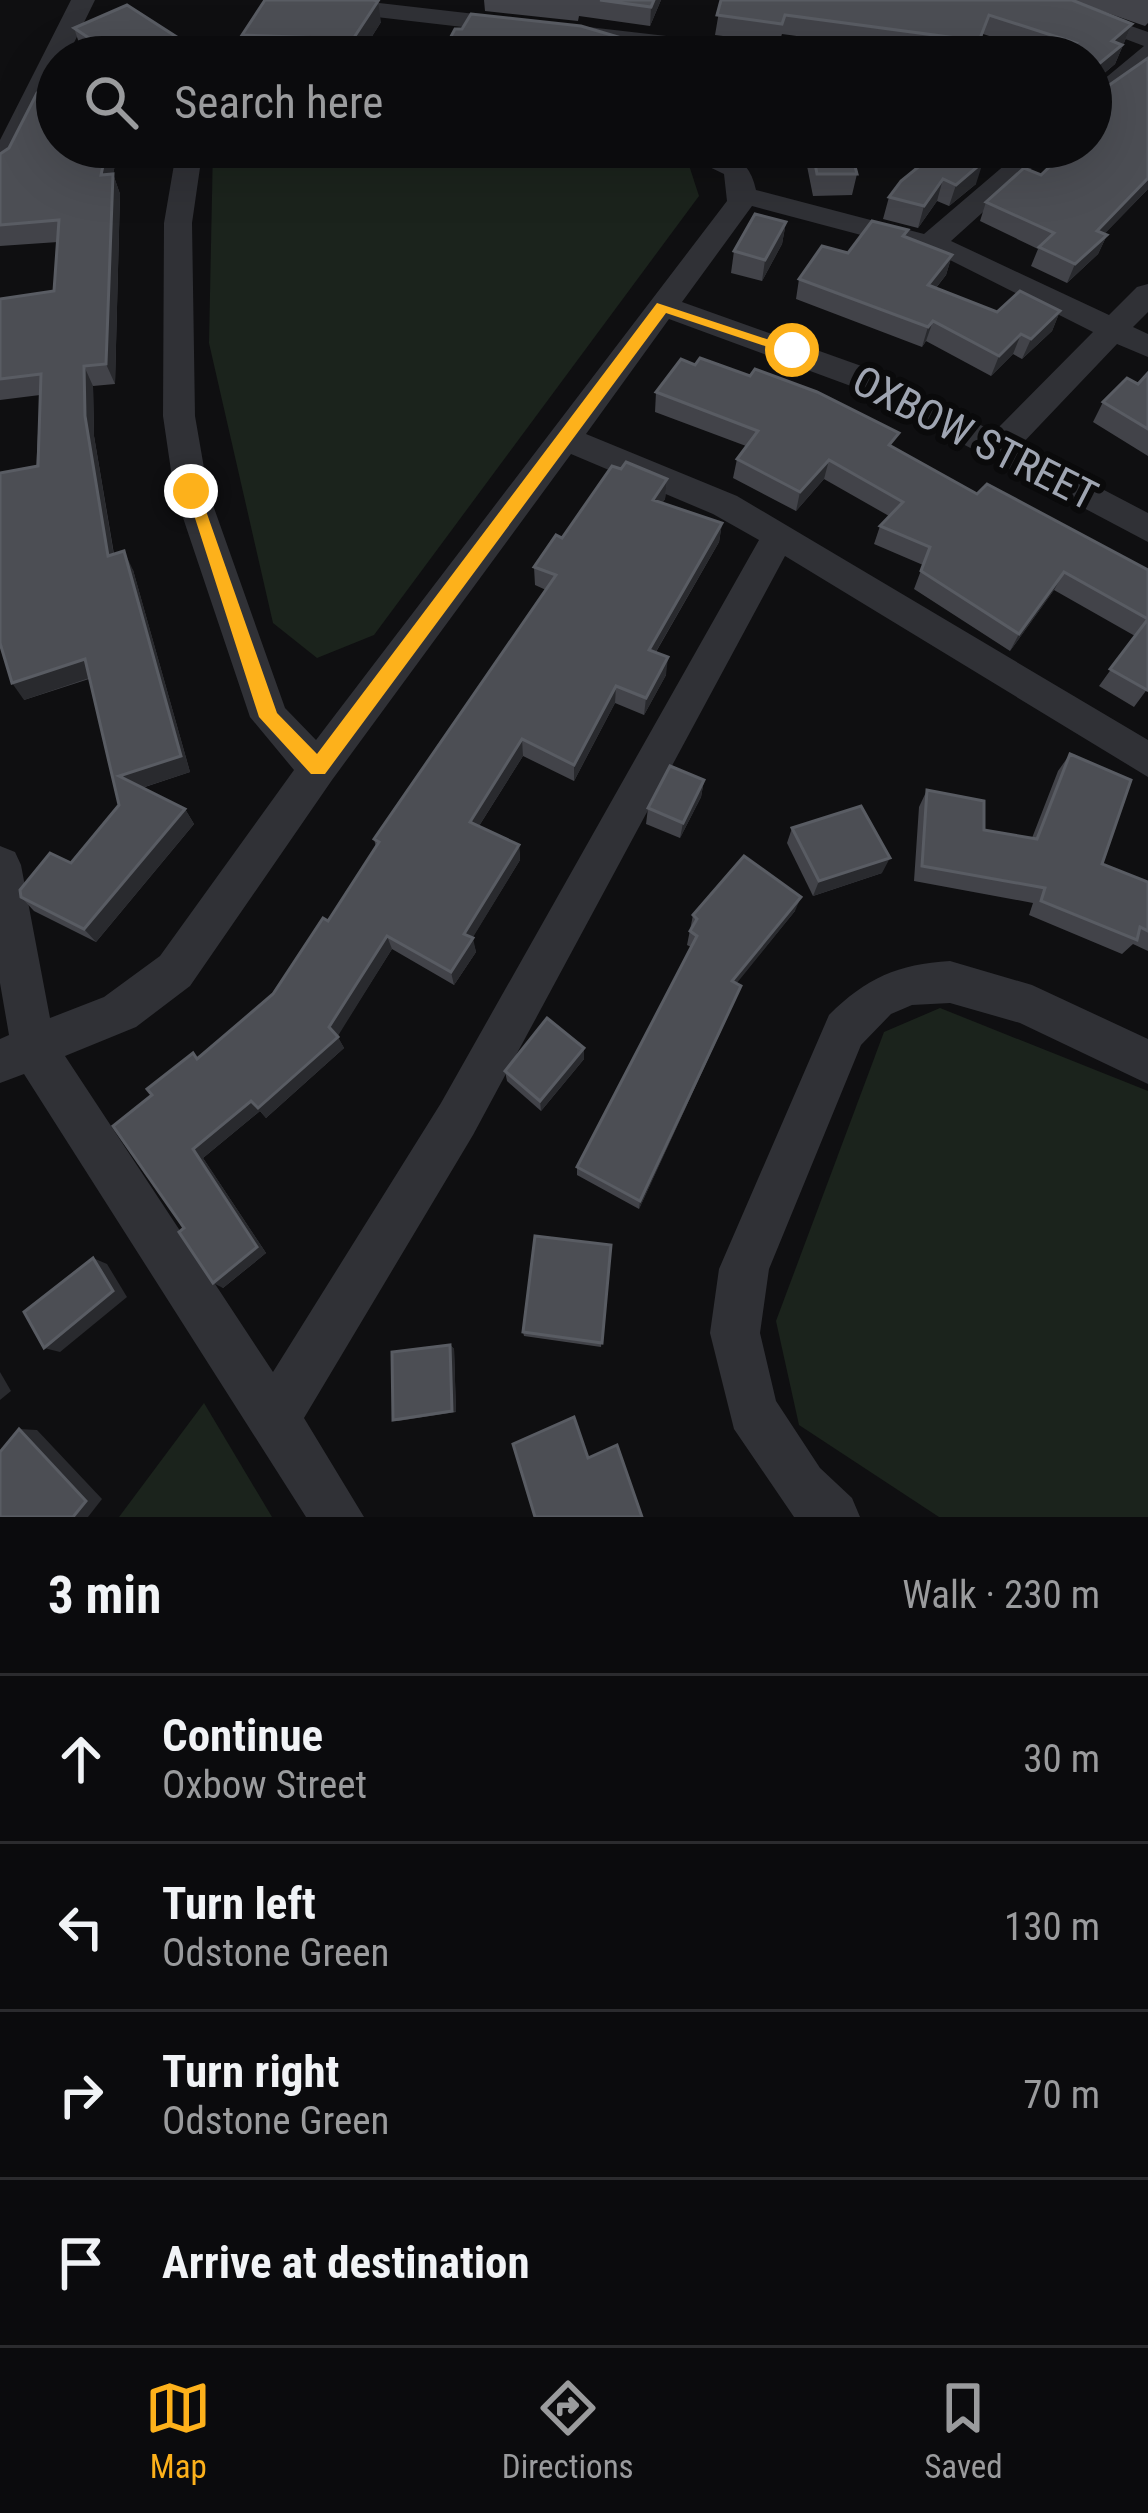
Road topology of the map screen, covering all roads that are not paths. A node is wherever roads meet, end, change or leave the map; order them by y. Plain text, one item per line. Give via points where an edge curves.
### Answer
1 (83, 0) edge
2 (290, 0) edge
3 (1034, 0) edge
4 (65, 36) edge
5 (604, 36) edge
6 (1148, 40) edge
7 (1148, 53) edge
8 (1112, 85) edge
9 (36, 95) edge
10 (0, 167) edge
11 (187, 168) edge
12 (734, 168) edge
13 (1018, 168) edge
14 (743, 195) junction
15 (932, 242) junction
16 (1148, 294) edge
17 (663, 307) junction
18 (1114, 330) junction
19 (1148, 347) edge
20 (567, 439) junction
21 (998, 448) junction
22 (1148, 529) edge
23 (779, 535) junction
24 (1148, 760) edge
25 (318, 768) junction
26 (0, 865) edge
27 (17, 1055) edge
28 (1148, 1062) edge
29 (274, 1419) junction
30 (337, 1517) edge
31 (833, 1517) edge

1 - 4 street
2 - 5 street
3 - 6 street
7 - 8 street
9 - 10 street
11 - 25 street via 178,223 179,416 191,491 269,717
12 - 14 street
13 - 15 street
14 - 15 street
14 - 17 street
15 - 18 street
16 - 18 street
17 - 20 street
17 - 21 street, OXBOW STREET via 838,367
18 - 19 street
18 - 21 street
20 - 23 street
20 - 25 street
21 - 22 street, OXBOW STREET
23 - 24 street
23 - 29 street via 457,1119
25 - 27 street via 175,971 140,1002
26 - 27 street
27 - 29 street
28 - 31 street via 955,980 902,983 860,1008 744,1269 735,1333 752,1411 801,1486
29 - 30 street

